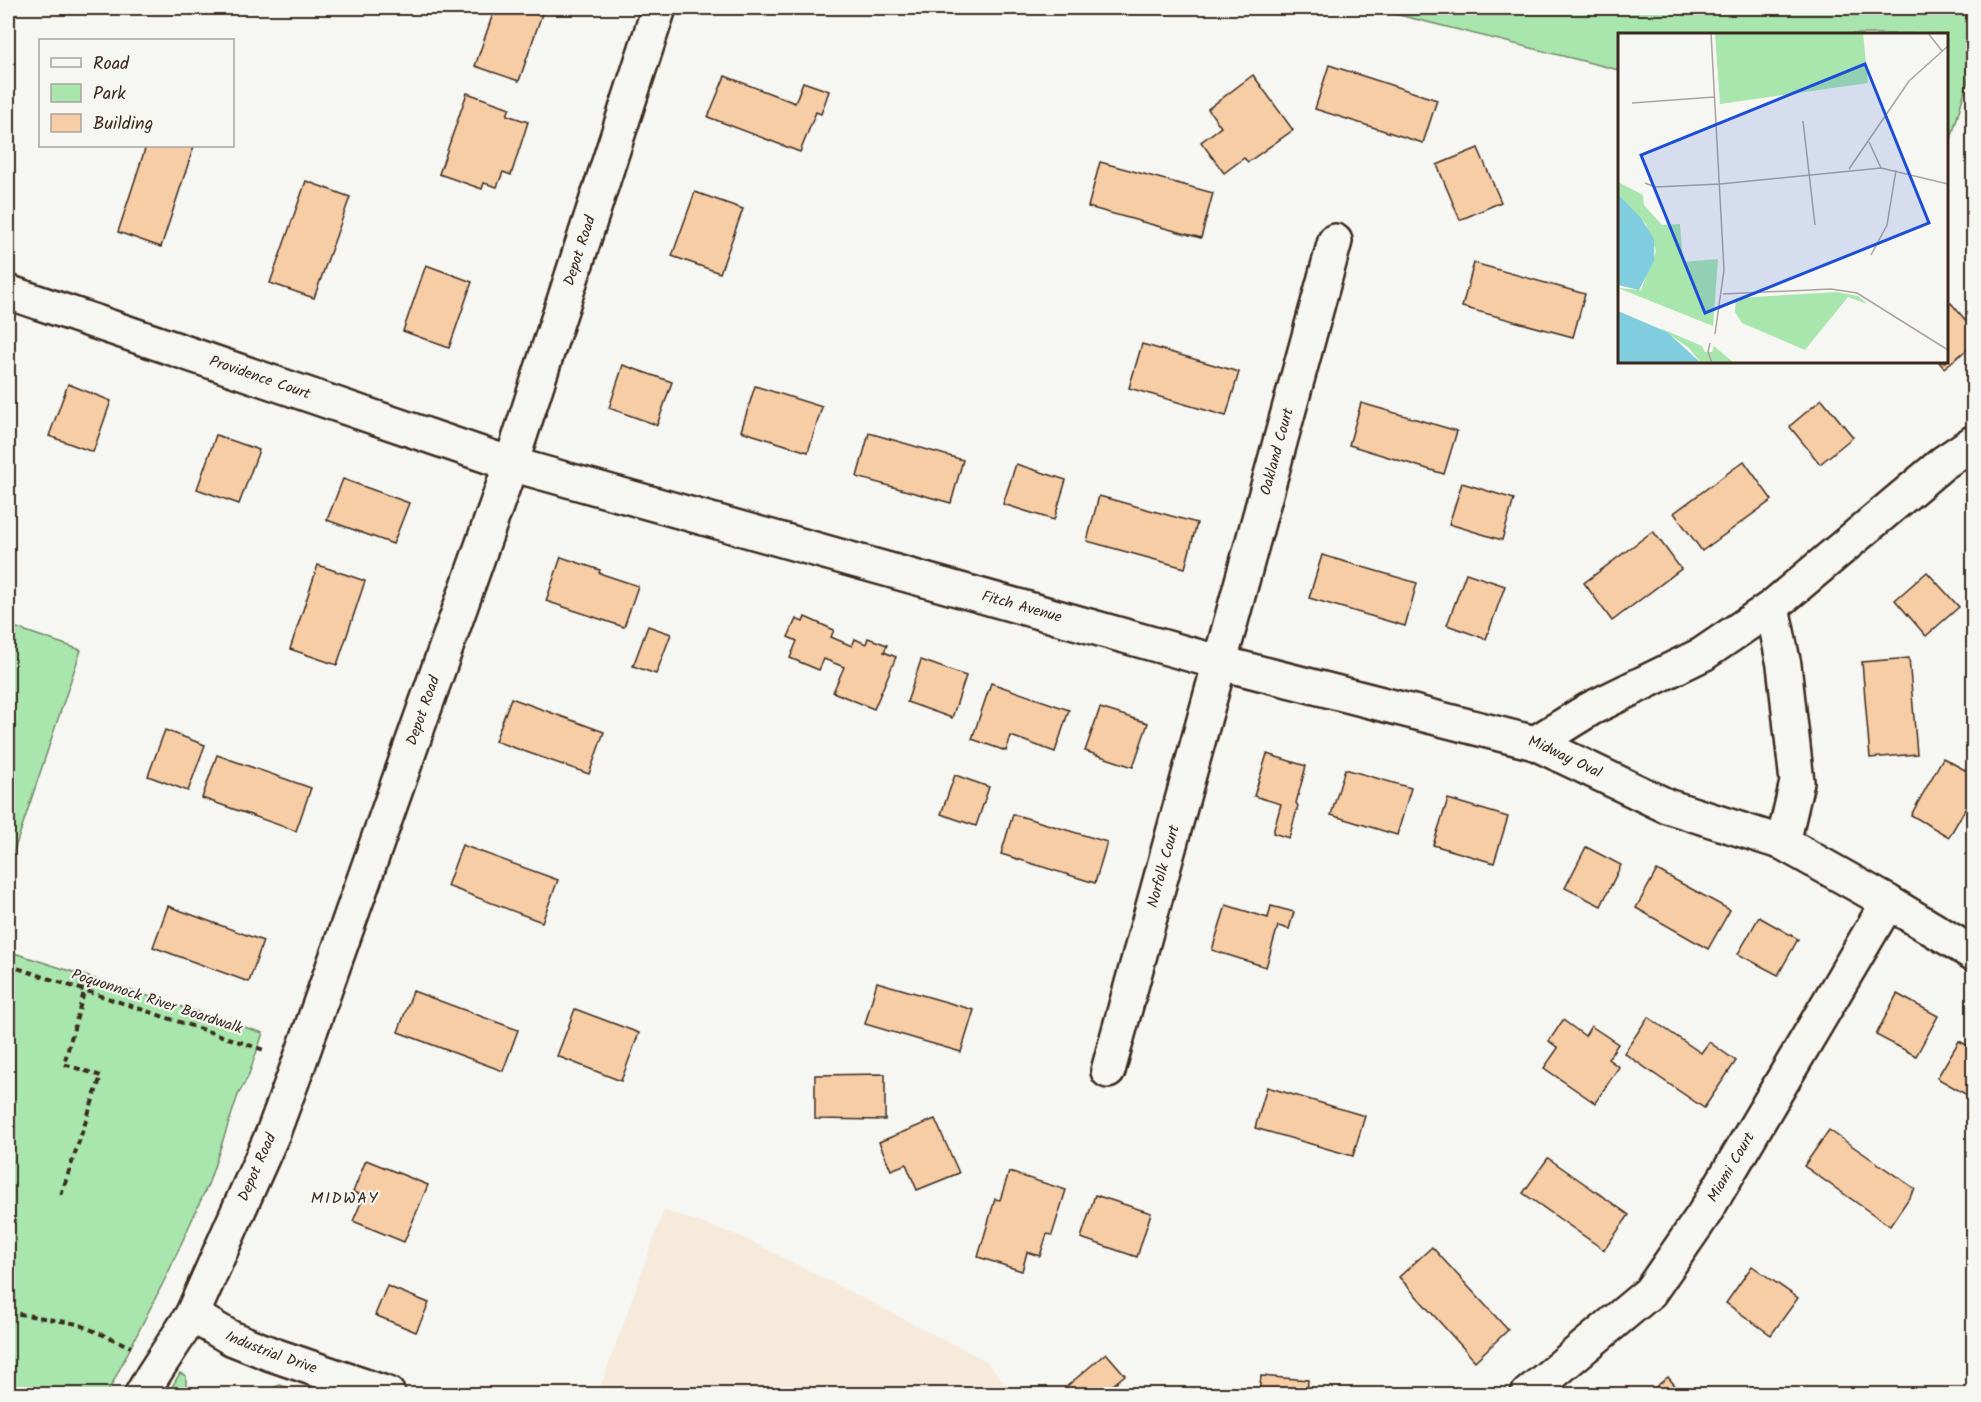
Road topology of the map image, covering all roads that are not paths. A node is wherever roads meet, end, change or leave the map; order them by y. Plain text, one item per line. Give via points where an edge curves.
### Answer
1 (659, 8) edge
2 (1335, 241) dead end
3 (8, 292) edge
4 (1974, 442) edge
5 (511, 464) junction
6 (1772, 607) junction
7 (1221, 663) junction
8 (1535, 744) junction
9 (1783, 843) junction
10 (1888, 902) junction
11 (1974, 954) edge
12 (1108, 1071) dead end
13 (192, 1315) junction
14 (142, 1395) edge
15 (388, 1395) edge
16 (1527, 1395) edge

1 - 5 street, Depot Road
2 - 7 street, Oakland Court
3 - 5 street, Providence Court
4 - 6 street, Midway Oval via 1943,463
5 - 7 street, Fitch Avenue
5 - 13 street, Depot Road via 273,1133
6 - 8 street, Midway Oval via 1703,654 1590,709
6 - 9 street via 1784,665 1797,782
7 - 8 street, Fitch Avenue
7 - 12 street, Norfolk Court
8 - 9 street, Midway Oval via 1667,806
9 - 10 street, Midway Oval
10 - 11 street, Midway Oval
10 - 16 street, Miami Court via 1704,1214 1650,1292
13 - 14 street, Depot Road
13 - 15 street, Industrial Drive via 241,1342

